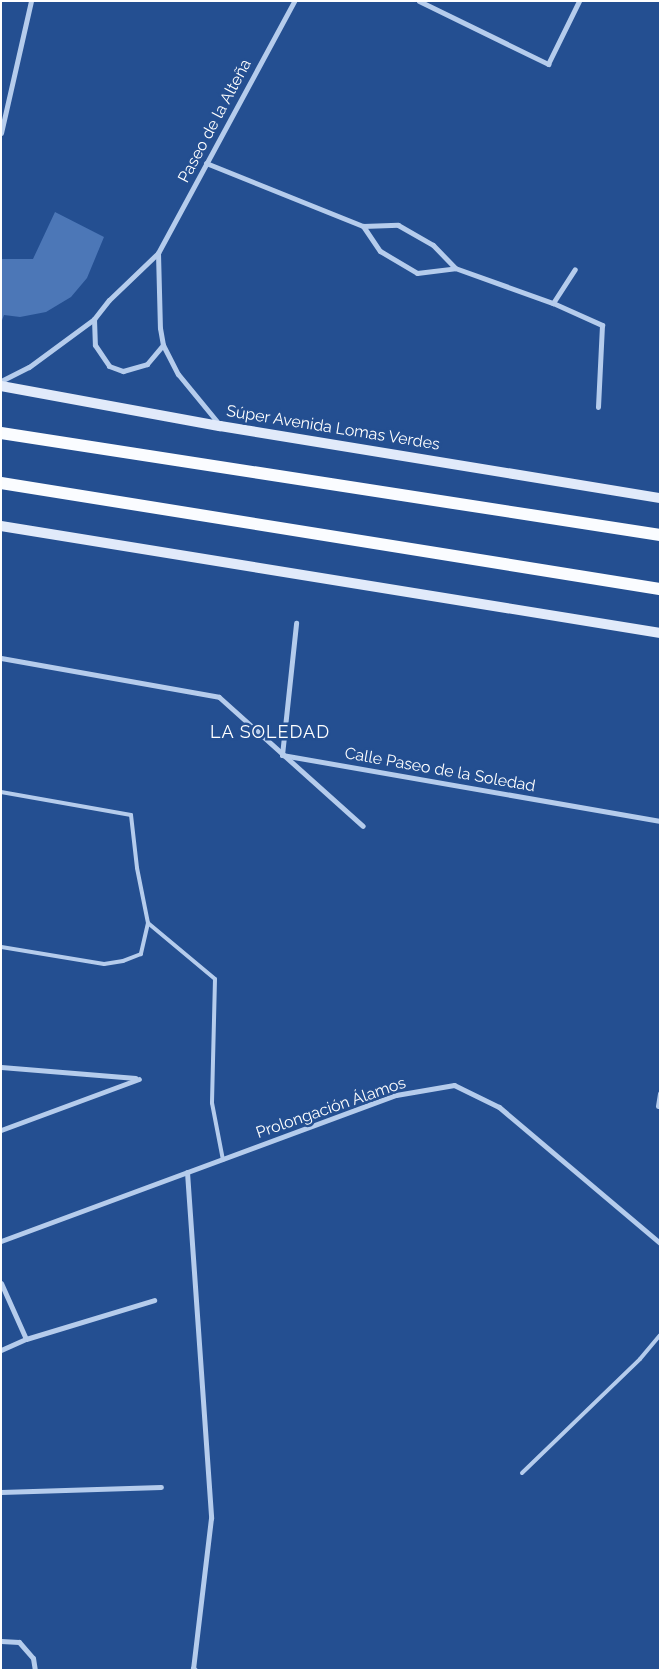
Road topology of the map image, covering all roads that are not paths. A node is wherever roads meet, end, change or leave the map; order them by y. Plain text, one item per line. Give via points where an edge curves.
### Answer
1 (31, 1) edge
2 (294, 1) edge
3 (419, 1) edge
4 (579, 1) edge
5 (1, 133) edge
6 (206, 163) junction
7 (363, 226) junction
8 (158, 253) junction
9 (455, 268) junction
10 (576, 270) dead end
11 (553, 303) junction
12 (94, 319) junction
13 (163, 345) junction
14 (1, 381) edge
15 (1, 386) edge
16 (598, 407) dead end
17 (220, 426) junction
18 (1, 433) edge
19 (1, 483) edge
20 (660, 498) edge
21 (1, 526) edge
22 (660, 535) edge
23 (660, 589) edge
24 (296, 623) dead end
25 (660, 633) edge
26 (1, 658) edge
27 (282, 755) junction
28 (1, 792) edge
29 (660, 821) edge
30 (363, 826) dead end
31 (148, 923) junction
32 (1, 947) edge
33 (1, 1067) edge
34 (660, 1093) edge
35 (658, 1106) dead end
36 (1, 1130) edge
37 (223, 1160) junction
38 (186, 1172) junction
39 (1, 1241) edge
40 (660, 1243) edge
41 (1, 1283) edge
42 (154, 1300) dead end
43 (660, 1335) edge
44 (26, 1339) junction
45 (1, 1350) edge
46 (522, 1472) dead end
47 (161, 1488) dead end
48 (1, 1492) edge
49 (1, 1641) edge
50 (35, 1670) edge
51 (195, 1670) edge

1 - 5 street
2 - 6 street, Paseo de la Alteña
3 - 4 street via 548,64
6 - 7 street
6 - 8 street, Paseo de la Alteña
7 - 9 street via 398,225 433,245
7 - 9 street via 380,251 417,272
8 - 12 street, Paseo de la Alteña
8 - 13 street, Paseo de la Alteña
9 - 11 street
10 - 11 street
11 - 16 street via 602,325
12 - 13 street via 95,345 108,366 123,371 147,364
12 - 14 street, Paseo de la Alteña via 29,367
13 - 17 street, Paseo de la Alteña via 178,374
15 - 17 main road, Súper Avenida Lomas Verdes
17 - 20 main road, Súper Avenida Lomas Verdes
18 - 22 main road
19 - 23 main road
21 - 25 main road
24 - 27 street
26 - 27 street via 219,697
27 - 29 street, Calle Paseo de la Soledad
27 - 30 street
28 - 31 lane via 131,815
31 - 32 lane via 141,954 123,961 104,964
31 - 37 lane via 214,979 212,1102
33 - 36 street via 139,1079
34 - 35 street
37 - 38 street, Prolongación Álamos
37 - 40 street, Prolongación Álamos via 396,1095 454,1085 499,1107
38 - 39 street, Prolongación Álamos
38 - 51 street via 211,1518
41 - 44 street
42 - 44 street
43 - 46 lane via 640,1359
44 - 45 street
47 - 48 street
49 - 50 street via 19,1642 34,1658

